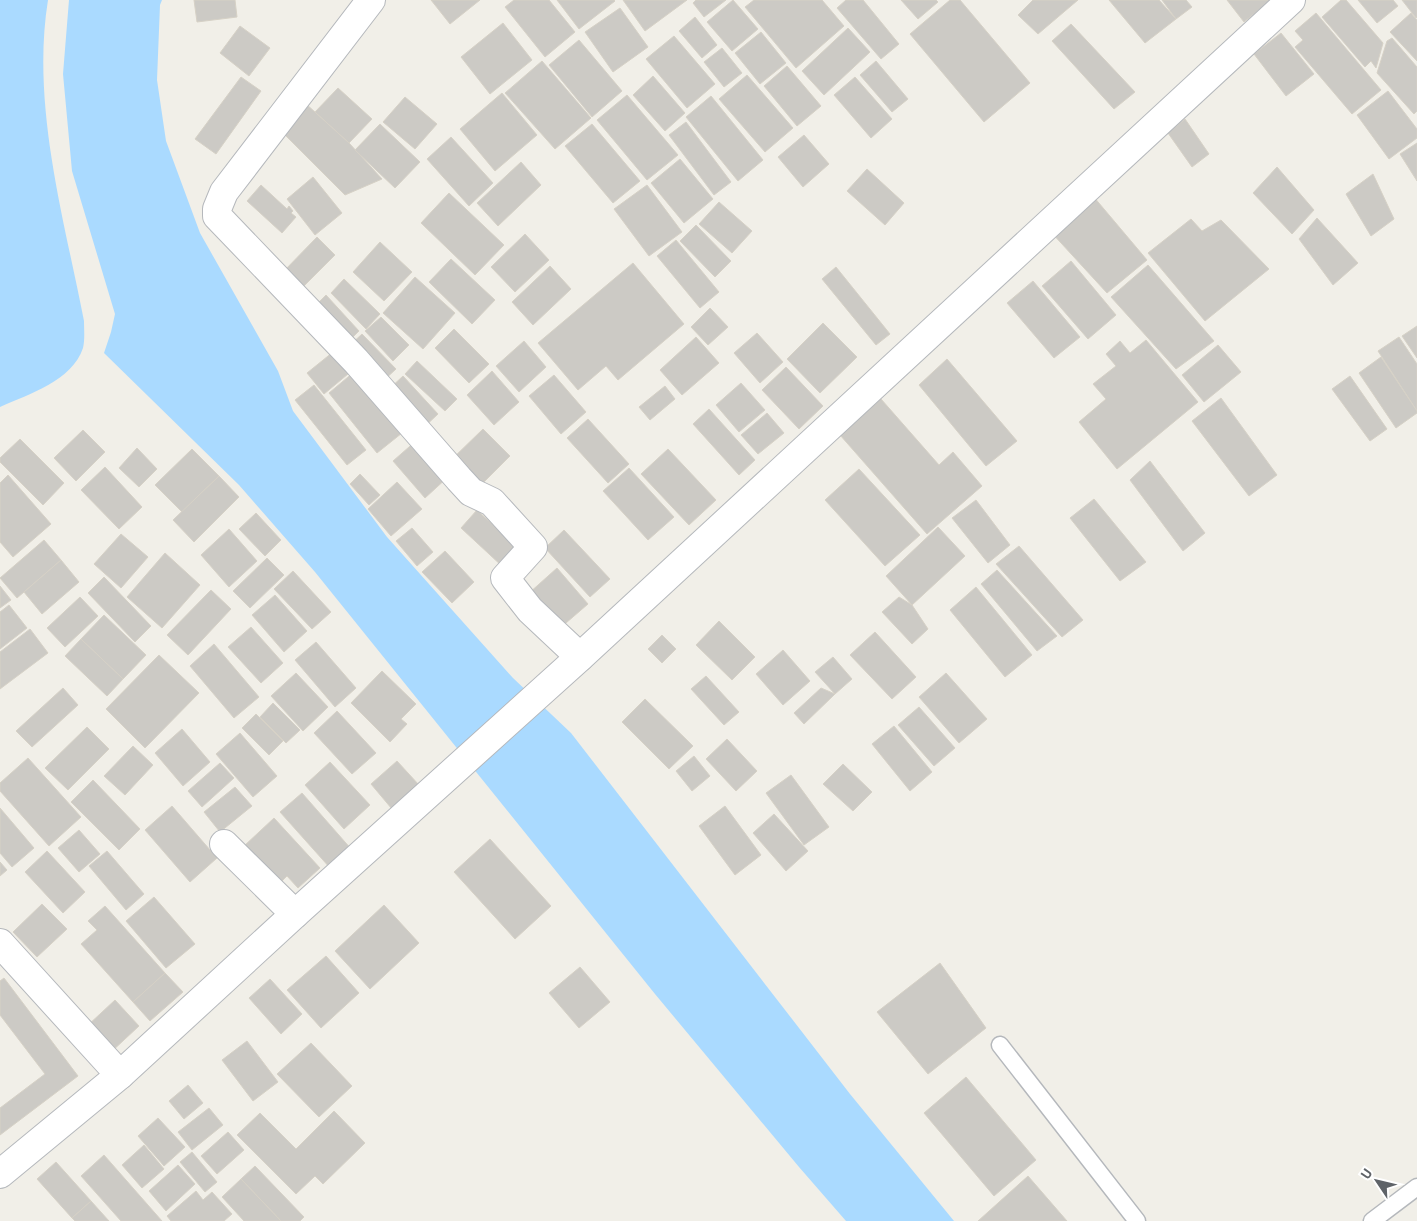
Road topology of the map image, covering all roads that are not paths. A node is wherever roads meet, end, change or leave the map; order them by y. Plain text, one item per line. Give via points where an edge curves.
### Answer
1 (371, 0) edge
2 (1291, 0) edge
3 (580, 657) junction
4 (224, 844) dead end
5 (295, 914) junction
6 (0, 943) edge
7 (1000, 1045) dead end
8 (120, 1076) junction
9 (0, 1174) edge
10 (1417, 1186) edge
11 (1137, 1221) edge
12 (1372, 1221) edge

1 - 3 street via 224,192 217,216 356,361 458,479 471,492 492,502 533,547 505,578 530,610
2 - 3 street
3 - 5 street
4 - 5 street
5 - 8 street
6 - 8 street
7 - 11 lane
8 - 9 street
10 - 12 lane

